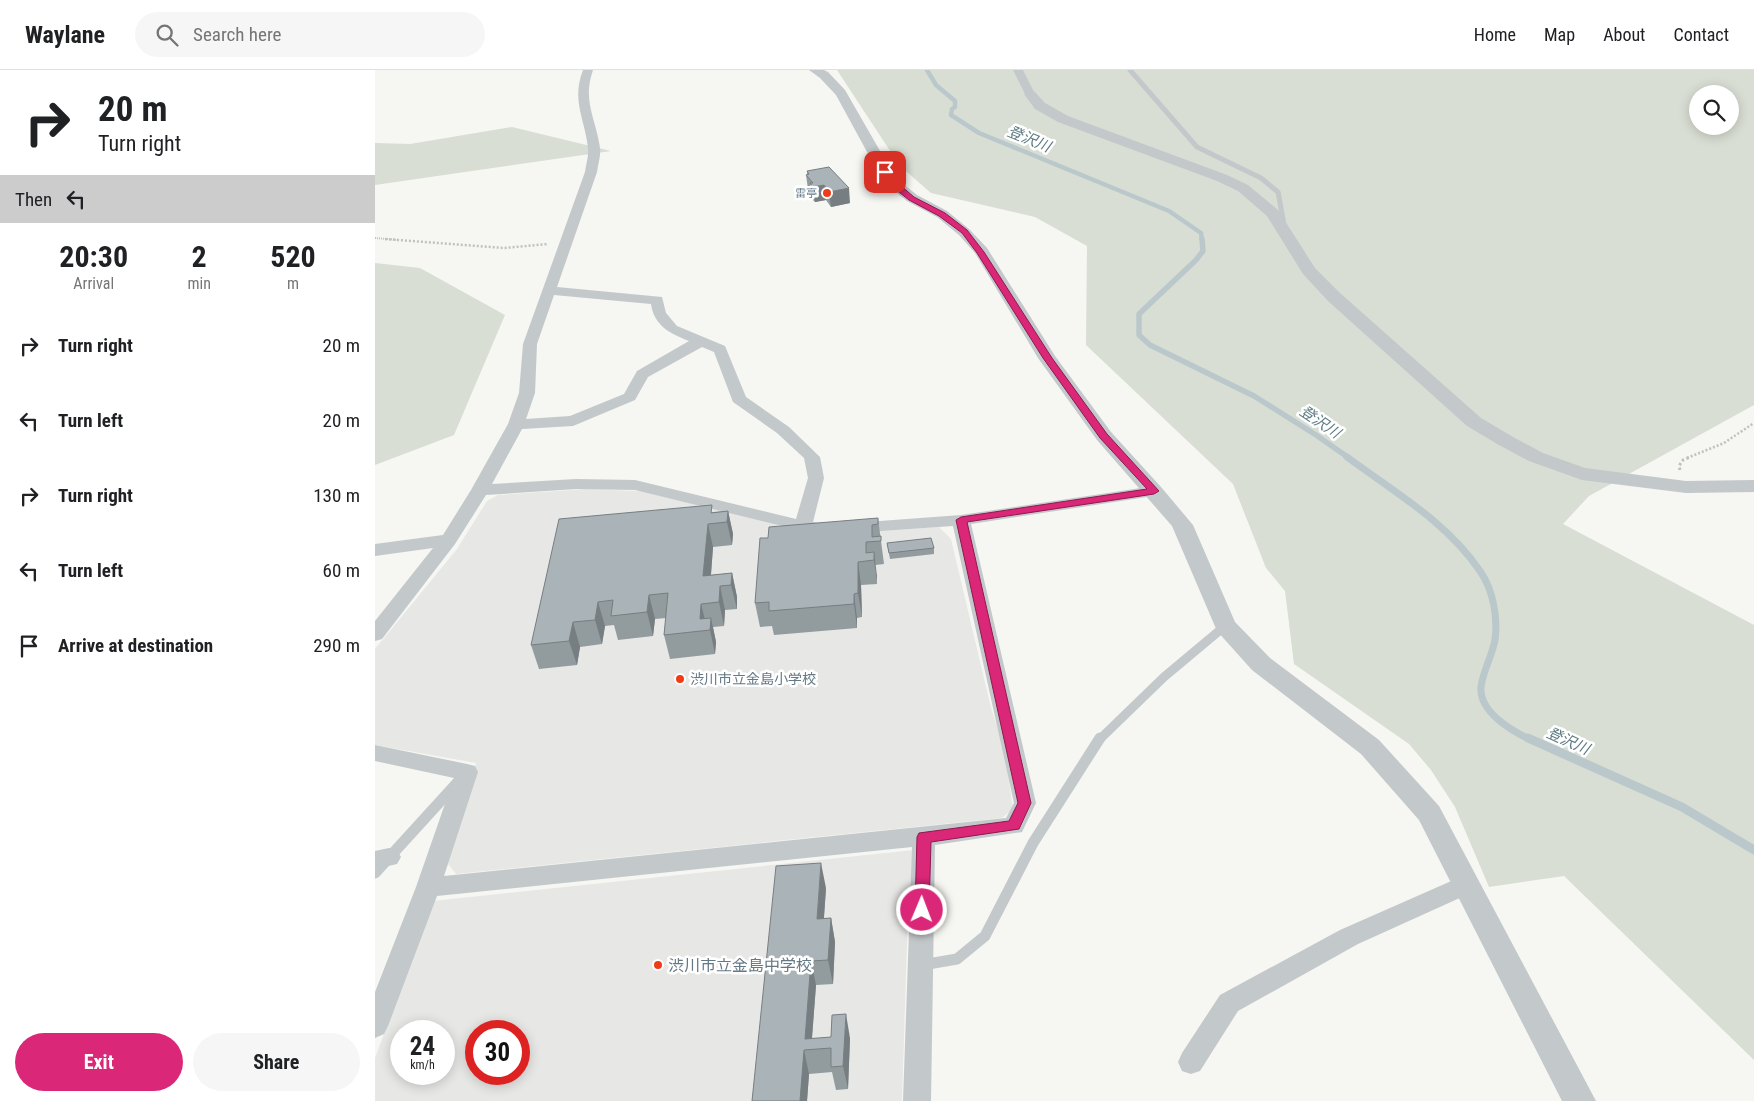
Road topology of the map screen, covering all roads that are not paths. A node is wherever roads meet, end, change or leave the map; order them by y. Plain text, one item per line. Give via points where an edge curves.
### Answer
1 (588, 70) edge
2 (815, 70) edge
3 (1018, 70) edge
4 (1130, 70) edge
5 (1030, 94) joint
6 (1286, 233) junction
7 (549, 290) junction
8 (701, 341) junction
9 (516, 424) junction
10 (1754, 486) edge
11 (480, 490) junction
12 (1154, 491) junction
13 (961, 520) junction
14 (803, 526) junction
15 (449, 540) junction
16 (375, 550) edge
17 (1225, 626) junction
18 (375, 634) edge
19 (375, 754) edge
20 (467, 772) junction
21 (924, 837) junction
22 (380, 863) edge
23 (1465, 886) junction
24 (429, 887) junction
25 (921, 966) junction
26 (375, 1026) edge
27 (1191, 1062) dead end
28 (917, 1101) edge
29 (1579, 1101) edge

1 - 7 street via 583,80 583,105 594,150 591,172
2 - 12 street via 841,93 885,172 897,186 949,220 981,252 1047,358 1104,436
3 - 5 street
4 - 6 lane via 1197,147 1261,178 1278,192
5 - 6 street via 1040,106 1063,119 1243,188 1273,213
6 - 10 street via 1309,270 1334,298 1474,422 1536,457 1582,474 1686,487
7 - 8 street via 657,300 659,314 672,329
7 - 9 street via 530,344 527,393
8 - 9 street via 642,374 630,397 573,421
8 - 14 street via 720,349 739,399 783,430 812,457 816,478
9 - 11 street
11 - 14 street via 635,484
11 - 15 street
12 - 13 street
12 - 17 street via 1182,526
13 - 14 street via 842,529
13 - 21 street via 1025,803 1014,826
15 - 16 street
15 - 18 street
17 - 23 street via 1261,664 1371,747 1429,814
17 - 25 lane via 1164,677 1097,741 1033,843 985,936 957,960
19 - 20 street
20 - 22 lane
20 - 24 street
21 - 24 street
21 - 25 street
23 - 27 street via 1349,937 1229,1003
23 - 29 street
24 - 26 street
25 - 28 street

